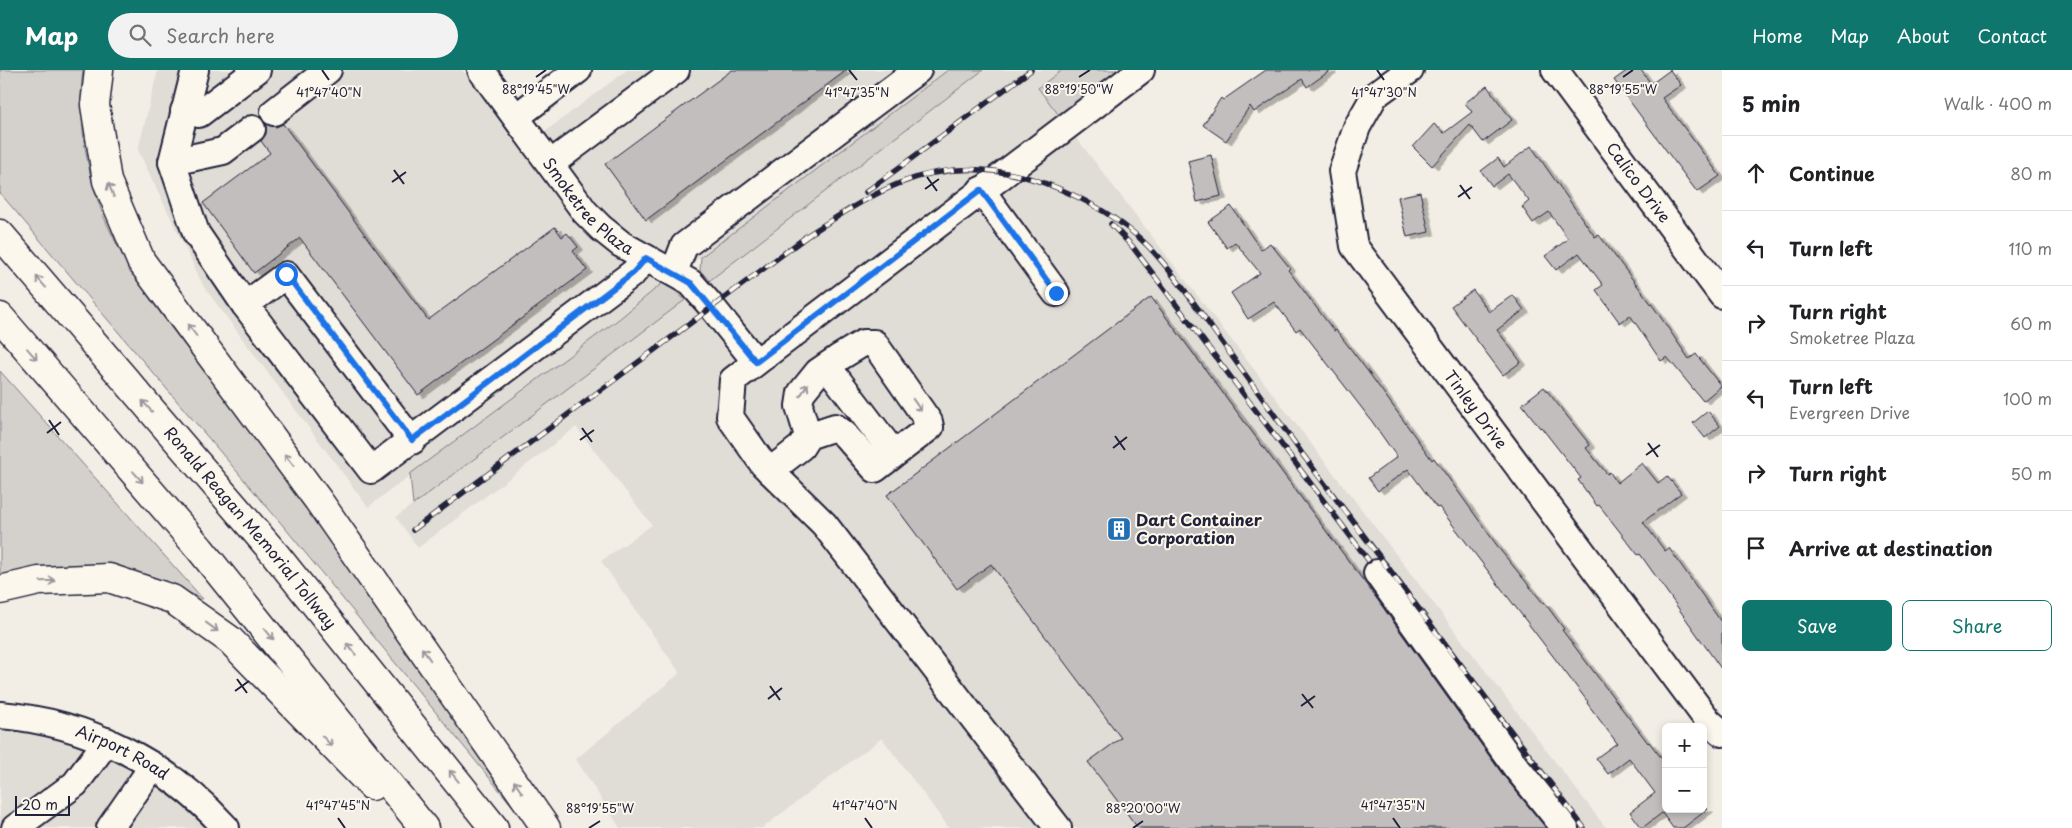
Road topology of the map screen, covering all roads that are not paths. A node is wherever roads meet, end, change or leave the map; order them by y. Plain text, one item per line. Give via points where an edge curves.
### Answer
1 (99, 70) edge
2 (195, 70) edge
3 (257, 70) edge
4 (328, 70) edge
5 (481, 70) edge
6 (578, 70) edge
7 (676, 70) edge
8 (918, 70) edge
9 (1141, 70) edge
10 (1410, 70) edge
11 (1555, 70) edge
12 (551, 78) edge
13 (184, 111) junction
14 (274, 112) dead end
15 (516, 117) junction
16 (252, 129) dead end
17 (172, 162) junction
18 (550, 164) junction
19 (981, 190) junction
20 (0, 234) edge
21 (646, 258) junction
22 (674, 272) junction
23 (1056, 293) dead end
24 (1722, 295) edge
25 (245, 305) junction
26 (0, 317) edge
27 (756, 362) junction
28 (827, 366) junction
29 (808, 436) junction
30 (412, 440) junction
31 (894, 454) junction
32 (770, 471) junction
33 (1377, 573) dead end
34 (0, 590) edge
35 (0, 715) edge
36 (1722, 734) edge
37 (107, 741) junction
38 (153, 766) junction
39 (16, 828) edge
40 (110, 828) edge
41 (226, 828) edge
42 (415, 828) edge
43 (424, 828) edge
44 (494, 828) edge
45 (546, 828) edge
46 (1058, 828) edge
47 (1565, 828) edge

45 -> 1 highway via 318,500 140,262 107,181 95,104
2 - 13 street
3 - 13 street via 199,114
4 - 14 street
5 - 15 street, Smoketree Plaza
6 - 12 street
7 - 18 street
8 - 22 street via 684,246
9 - 19 street
10 - 36 street, Tinley Drive via 1375,95 1357,127 1342,171 1354,246
11 - 24 street, Calico Drive
12 - 15 street
13 - 17 street
15 - 18 street, Smoketree Plaza
16 - 17 street via 223,151
17 - 25 street via 196,233
18 - 21 street, Smoketree Plaza via 585,212 601,228
19 - 23 street
19 - 27 street
44 -> 20 highway, Ronald Reagan Memorial Tollway via 275,554
21 - 22 street, Smoketree Plaza
21 - 30 street via 633,273
22 - 27 street, Smoketree Plaza via 691,283 706,299
25 - 30 street via 371,470
25 - 30 street via 286,274
26 -> 43 highway via 200,548
27 - 32 street via 732,380 730,417
29 -> 28 street via 799,406 800,393
28 - 31 street
28 -> 31 street via 863,343 874,343 930,427
29 - 31 street via 835,427 875,469
29 - 32 street via 801,447
32 - 46 street via 824,524
33 - 47 street via 1515,766
34 -> 42 highway via 39,581 109,578 172,599 230,640
35 - 37 street, Airport Road via 48,722
37 - 38 street, Airport Road
37 - 39 street via 75,784
38 - 40 street
38 - 41 street, Airport Road via 185,789

